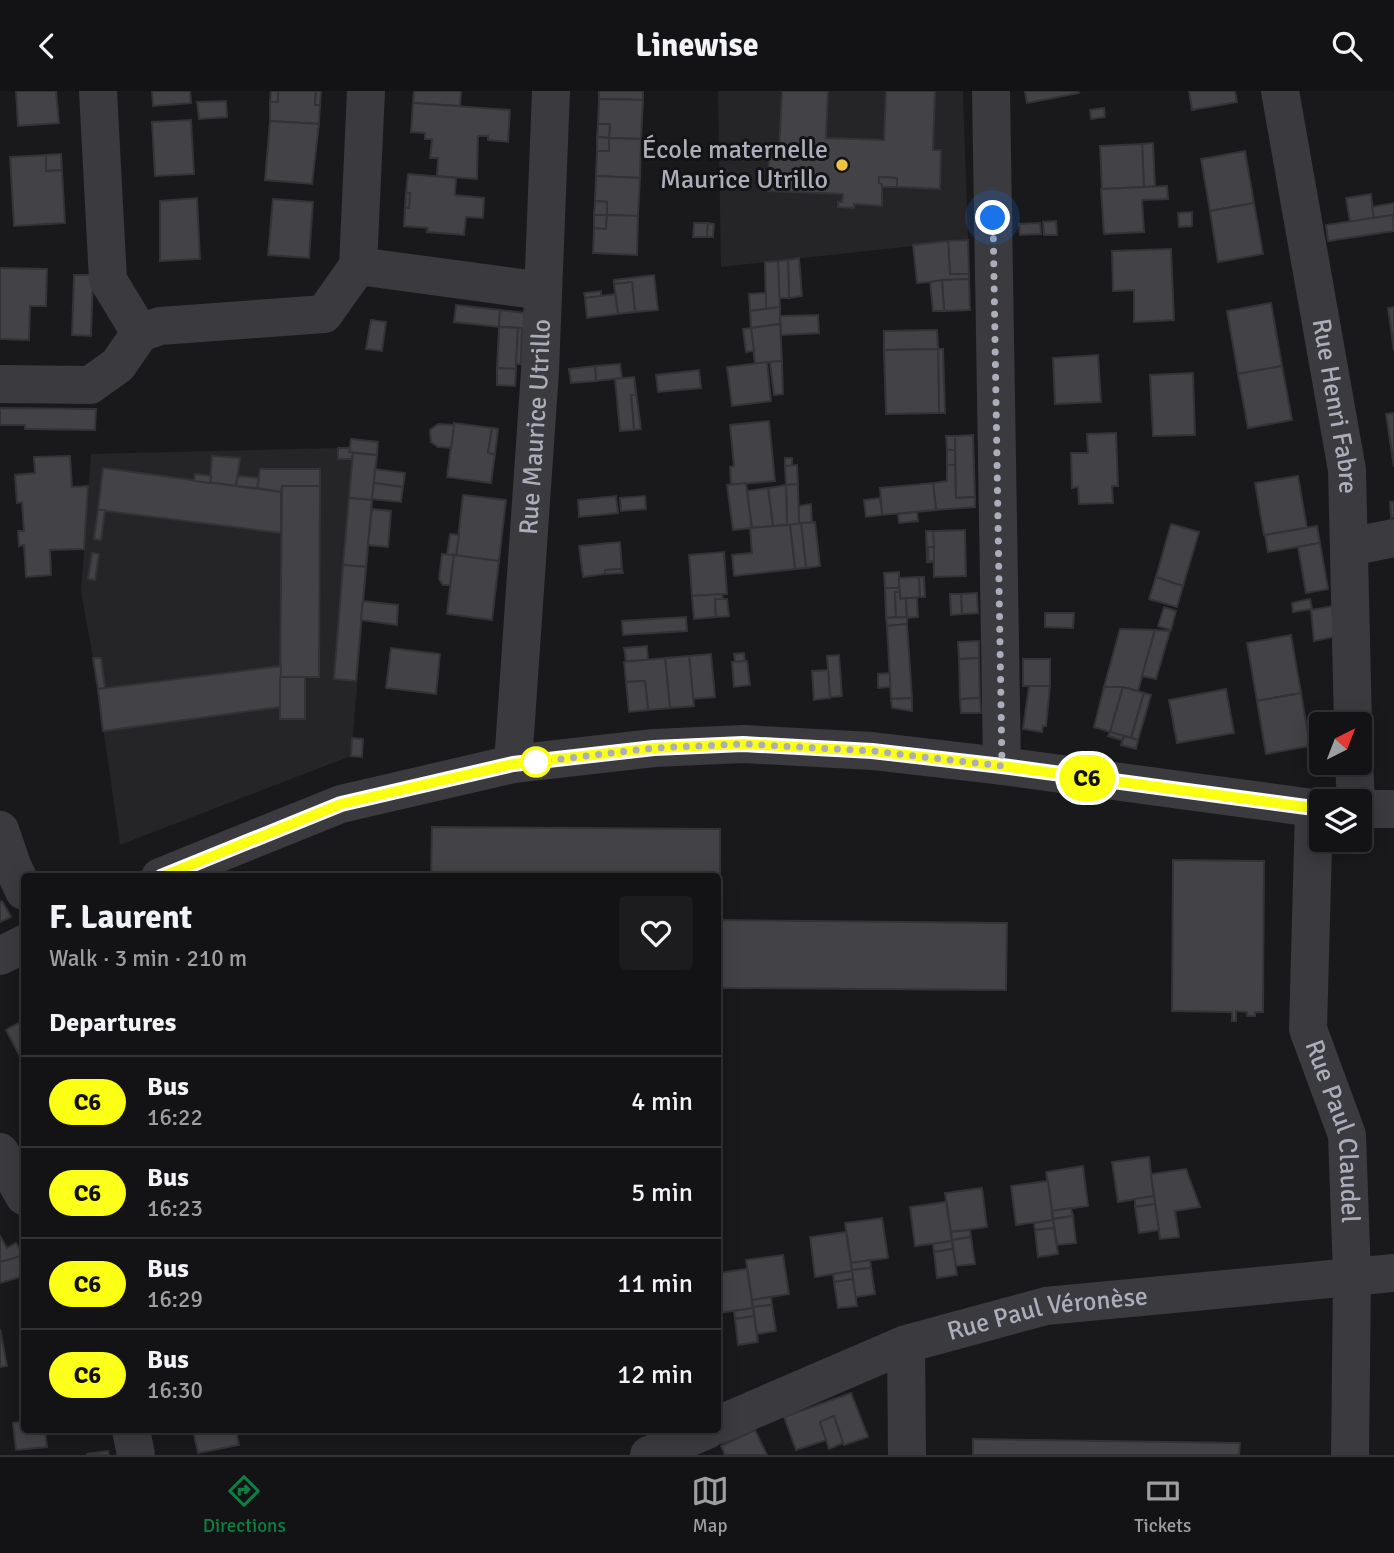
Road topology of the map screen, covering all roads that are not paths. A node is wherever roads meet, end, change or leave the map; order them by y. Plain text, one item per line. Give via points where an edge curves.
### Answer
1 (98, 91) edge
2 (366, 91) edge
3 (551, 91) edge
4 (991, 91) edge
5 (1280, 91) edge
6 (358, 266) junction
7 (543, 291) junction
8 (140, 333) junction
9 (0, 384) edge
10 (1394, 538) edge
11 (1349, 547) junction
12 (1353, 712) edge
13 (513, 764) junction
14 (1002, 766) junction
15 (1309, 808) edge
16 (1372, 809) edge
17 (1394, 809) edge
18 (0, 830) edge
19 (1315, 852) edge
20 (170, 873) edge
21 (21, 884) edge
22 (21, 945) edge
23 (0, 955) edge
24 (0, 1151) edge
25 (21, 1190) edge
26 (1394, 1273) edge
27 (1352, 1276) junction
28 (905, 1344) junction
29 (721, 1424) edge
30 (132, 1433) edge
31 (700, 1433) edge
32 (136, 1455) edge
33 (649, 1455) edge
34 (907, 1455) edge
35 (1350, 1455) edge

1 - 8 street via 107,280
2 - 6 street
3 - 7 street, Rue Maurice Utrillo
4 - 14 street
5 - 11 street, Rue Henri Fabre via 1347,470
6 - 7 street
6 - 8 street via 324,314 160,326
7 - 13 street, Rue Maurice Utrillo
8 - 9 street via 118,365 90,385
10 - 11 street
11 - 12 street, Rue Henri Fabre
13 - 14 street via 654,748 743,744 872,751
13 - 20 street via 341,804
14 - 15 street
16 - 17 street
18 - 21 street
19 - 27 street, Rue Paul Claudel via 1308,1029 1347,1135
22 - 23 street
24 - 25 street
26 - 27 street, Rue Paul Véronèse
27 - 28 street, Rue Paul Véronèse via 1046,1306
27 - 35 street, Rue Paul Claudel
28 - 29 street, Rue Paul Véronèse
28 - 34 street
30 - 32 street
31 - 33 street

